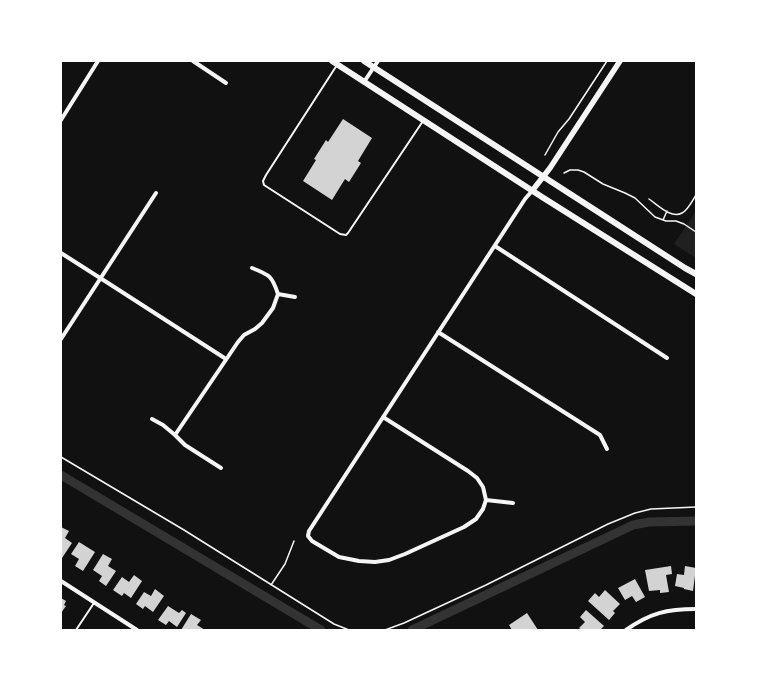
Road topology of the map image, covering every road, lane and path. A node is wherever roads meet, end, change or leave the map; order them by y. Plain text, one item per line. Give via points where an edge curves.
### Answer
1 (98, 61) edge
2 (193, 61) edge
3 (364, 61) edge
4 (378, 61) edge
5 (607, 61) edge
6 (620, 61) edge
7 (334, 63) edge
8 (374, 67) junction
9 (364, 82) junction
10 (226, 83) dead end
11 (61, 120) edge
12 (424, 120) junction
13 (545, 155) dead end
14 (564, 173) dead end
15 (543, 177) junction
16 (532, 190) junction
17 (156, 192) dead end
18 (696, 195) edge
19 (649, 199) dead end
20 (667, 211) junction
21 (663, 220) junction
22 (696, 232) edge
23 (495, 246) junction
24 (61, 253) edge
25 (252, 268) dead end
26 (696, 274) edge
27 (101, 278) junction
28 (278, 294) junction
29 (696, 294) edge
30 (295, 297) dead end
31 (438, 332) junction
32 (61, 339) edge
33 (667, 358) dead end
34 (226, 359) junction
35 (383, 417) junction
36 (152, 419) dead end
37 (175, 435) junction
38 (608, 449) dead end
39 (61, 457) edge
40 (221, 468) dead end
41 (486, 500) junction
42 (513, 503) dead end
43 (696, 507) edge
44 (294, 541) dead end
45 (61, 581) edge
46 (271, 585) junction
47 (94, 602) junction
48 (696, 609) edge
49 (76, 630) edge
50 (137, 630) edge
51 (349, 630) edge
52 (385, 630) edge
53 (626, 630) edge

1 - 11 street
2 - 10 street
3 - 8 main road
4 - 8 street
5 - 13 path
6 - 15 street
7 - 9 main road
7 - 12 lane via 263,181 264,185 340,234 348,233
8 - 9 street
8 - 15 main road
9 - 12 main road
12 - 16 main road
14 - 21 path via 570,170 584,172 634,198 655,217
15 - 16 street
15 - 26 main road
16 - 23 street
16 - 29 main road
17 - 27 street
18 - 20 path via 683,213 672,214
19 - 20 path
20 - 21 path
21 - 22 path via 676,221
23 - 31 street
23 - 33 street
24 - 27 street
25 - 28 street via 264,272 273,280
27 - 32 street
27 - 34 street
28 - 30 street
28 - 34 street via 273,308 262,323 244,335
31 - 35 street
31 - 38 street via 600,435
34 - 37 street
35 - 41 street via 477,478
35 - 41 street via 308,531 312,541 339,557 375,562 389,560 464,527 476,519
36 - 37 street
37 - 40 street via 185,445
39 - 46 path
41 - 42 street
43 - 52 path via 651,509 635,513 486,585
44 - 46 path via 285,564
45 - 47 street
46 - 51 path via 334,624
47 - 49 lane
47 - 50 street
48 - 53 street via 653,614

